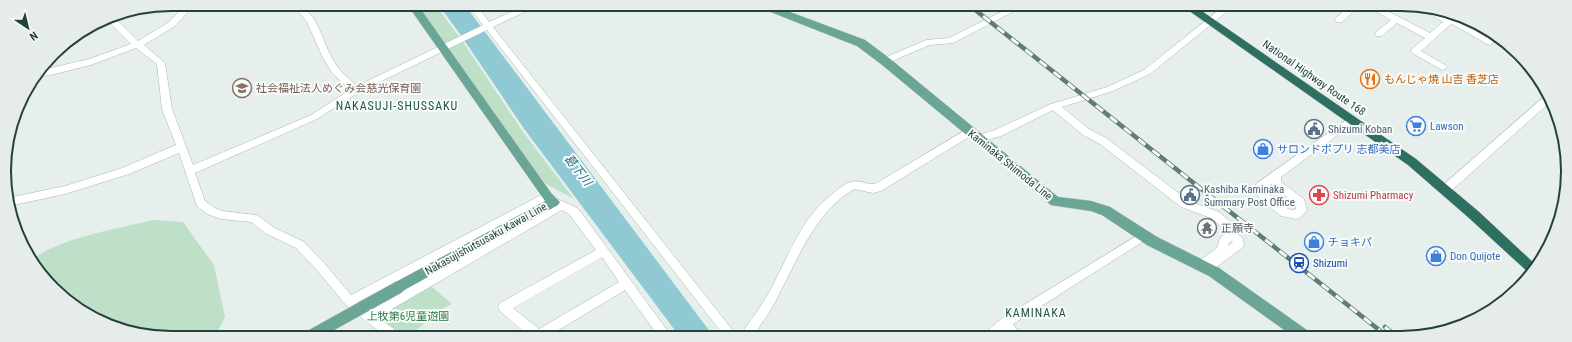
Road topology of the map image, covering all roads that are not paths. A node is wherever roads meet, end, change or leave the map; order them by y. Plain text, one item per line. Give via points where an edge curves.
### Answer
1 (184, 11) edge
2 (302, 11) edge
3 (417, 11) edge
4 (476, 11) edge
5 (521, 11) edge
6 (783, 11) edge
7 (1010, 11) edge
8 (1194, 11) edge
9 (1222, 11) edge
10 (1349, 11) edge
11 (1380, 11) edge
12 (1339, 20) dead end
13 (1396, 20) junction
14 (1453, 20) edge
15 (1208, 21) junction
16 (113, 22) edge
17 (486, 27) junction
18 (1379, 34) dead end
19 (1430, 38) junction
20 (1490, 42) dead end
21 (138, 44) junction
22 (443, 47) junction
23 (885, 61) junction
24 (1442, 67) dead end
25 (45, 72) edge
26 (356, 90) junction
27 (1545, 101) edge
28 (1054, 106) junction
29 (1352, 120) junction
30 (974, 135) junction
31 (182, 147) junction
32 (189, 171) junction
33 (1276, 176) dead end
34 (1446, 189) junction
35 (14, 201) edge
36 (555, 201) junction
37 (1143, 236) junction
38 (604, 250) junction
39 (1205, 266) junction
40 (1529, 266) edge
41 (627, 283) junction
42 (349, 301) junction
43 (369, 316) junction
44 (1005, 323) junction
45 (318, 331) edge
46 (388, 331) edge
47 (532, 331) edge
48 (546, 331) edge
49 (662, 331) edge
50 (727, 331) edge
51 (751, 331) edge
52 (996, 331) edge
53 (1011, 331) edge
54 (1297, 331) edge

1 - 21 street via 172,24
2 - 26 street via 311,21 335,71
3 - 22 main road, Nakasujishutsusaku Kawai Line
4 - 17 street
5 - 17 street
6 - 23 main road, Kaminaka Shimoda Line via 861,43
7 - 23 street via 950,41 929,42
8 - 15 highway, National Highway Route 168
9 - 15 street
10 - 12 street
11 - 13 street
13 - 18 street
13 - 19 street
14 - 19 street
14 - 20 street
15 - 28 street via 1147,72 1110,89
15 - 29 highway, National Highway Route 168
16 - 21 street
17 - 22 street
17 - 50 street
19 - 24 street via 1415,51
21 - 25 street via 92,61
21 - 31 street via 161,63 167,109
22 - 26 street
22 - 36 main road, Nakasujishutsusaku Kawai Line
23 - 30 main road, Kaminaka Shimoda Line
26 - 32 street via 314,117
27 - 34 street
28 - 30 street via 998,132
28 - 39 street via 1185,204 1215,215 1230,228 1239,244
29 - 33 street
29 - 34 highway, National Highway Route 168
30 - 37 main road, Kaminaka Shimoda Line via 1055,202 1099,208
30 - 51 street via 877,188 851,186 825,205 803,234 767,306
31 - 32 street
31 - 35 street via 118,174 65,190
32 - 42 street via 202,204 221,215 253,218 269,230 300,245
34 - 40 highway, National Highway Route 168
36 - 38 street via 579,218
36 - 42 street
36 - 43 street
36 - 45 main road, Nakasujishutsusaku Kawai Line, bridge
37 - 39 main road, Kaminaka Shimoda Line
37 - 44 street
38 - 41 street
38 - 47 street via 504,307
39 - 54 main road, Kaminaka Shimoda Line
41 - 48 street
41 - 49 street
42 - 43 street
43 - 46 street
44 - 52 street
44 - 53 street

